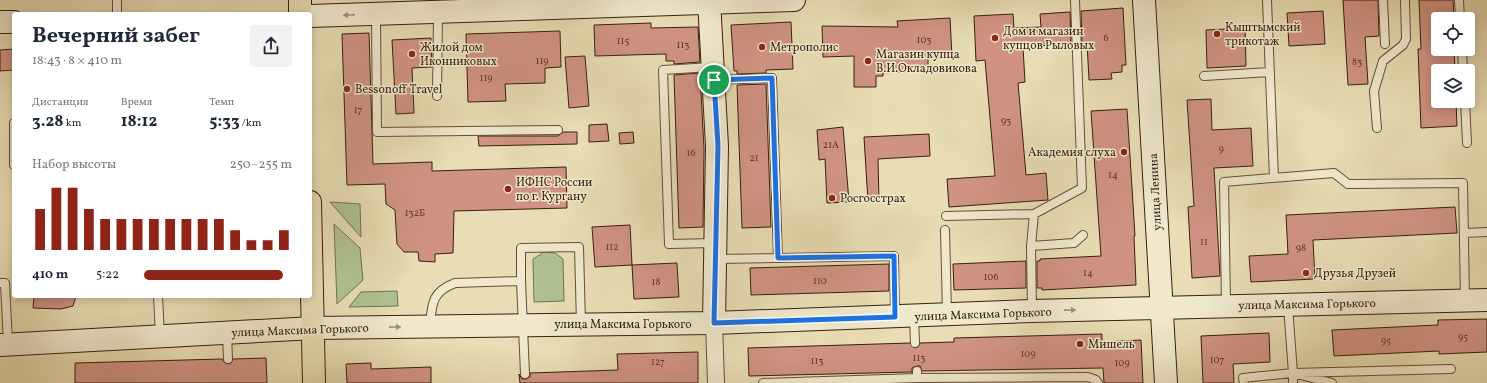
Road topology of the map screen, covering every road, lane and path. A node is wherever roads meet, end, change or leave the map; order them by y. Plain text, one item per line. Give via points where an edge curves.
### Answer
1 (117, 0) edge
2 (300, 0) edge
3 (794, 0) edge
4 (1075, 0) edge
5 (1144, 0) edge
6 (1267, 0) edge
7 (1383, 0) edge
8 (1405, 0) edge
9 (1459, 0) edge
10 (709, 2) edge
11 (517, 4) edge
12 (117, 12) edge
13 (300, 12) edge
14 (1460, 12) edge
15 (438, 13) junction
16 (376, 14) junction
17 (312, 16) edge
18 (0, 22) edge
19 (12, 22) edge
20 (1385, 44) dead end
21 (1270, 72) junction
22 (714, 73) junction
23 (1204, 76) dead end
24 (437, 96) dead end
25 (1465, 108) edge
26 (1377, 128) dead end
27 (558, 130) dead end
28 (1467, 143) dead end
29 (1274, 178) junction
30 (1034, 214) junction
31 (946, 216) dead end
32 (945, 230) dead end
33 (1464, 232) junction
34 (1487, 232) edge
35 (1083, 235) dead end
36 (1031, 246) junction
37 (715, 251) junction
38 (778, 258) junction
39 (312, 265) edge
40 (521, 281) junction
41 (0, 283) edge
42 (158, 298) edge
43 (1487, 300) edge
44 (1465, 301) junction
45 (1288, 305) junction
46 (1226, 306) junction
47 (1162, 309) junction
48 (1032, 311) junction
49 (947, 316) junction
50 (904, 317) junction
51 (714, 323) junction
52 (522, 324) junction
53 (581, 324) junction
54 (430, 326) junction
55 (314, 328) junction
56 (227, 333) junction
57 (160, 337) junction
58 (915, 343) dead end
59 (4, 345) edge
60 (228, 359) dead end
61 (1451, 368) dead end
62 (1294, 373) junction
63 (525, 374) dead end
64 (955, 380) edge
65 (314, 383) edge
66 (716, 383) edge
67 (763, 383) edge
68 (1098, 383) edge
69 (1166, 383) edge
70 (1244, 383) edge
71 (1293, 383) edge
72 (1332, 383) edge

1 - 12 lane
2 - 13 main road
3 - 10 street
4 - 30 lane via 1082,188
5 - 47 street, улица Ленина
6 - 21 lane
7 - 20 lane
8 - 26 lane via 1406,39 1403,45 1383,61 1374,91
9 - 14 lane
10 - 11 street
10 - 22 street
11 - 15 street
15 - 16 street via 406,10
15 - 24 lane
16 -> 17 street
16 - 27 lane via 377,132
18 - 19 street
21 - 23 lane
21 - 29 lane
22 - 37 street via 718,146
22 - 37 lane via 663,70 669,244
22 - 38 lane via 772,78
25 - 28 lane
29 - 33 lane via 1334,173 1348,184 1463,183
29 - 46 lane via 1224,182
30 - 31 lane
30 - 36 lane
32 - 49 lane
33 - 34 lane
33 - 44 lane
35 - 36 lane via 1074,243
36 - 48 lane
37 - 38 lane
37 - 51 street
38 - 50 lane via 894,256
39 - 55 main road
40 - 52 lane
40 - 53 lane via 521,248 579,247
40 - 54 lane via 455,283 446,286 437,293 432,304
41 - 59 lane via 5,283
42 - 57 lane
43 - 44 street, улица Максима Горького
44 - 45 street, улица Максима Горького
45 - 46 street, улица Максима Горького
45 - 62 lane
46 - 47 street, улица Максима Горького
48 -> 47 street, улица Максима Горького
47 - 69 street, улица Ленина
48 - 49 street, улица Максима Горького
49 - 50 street, улица Максима Горького
50 - 51 street, улица Максима Горького
50 - 58 lane
51 - 53 street, улица Максима Горького
51 - 66 street
52 - 53 street, улица Максима Горького
52 - 54 street, улица Максима Горького
52 - 63 lane
55 -> 54 street, улица Максима Горького
55 - 56 street, улица Максима Горького
55 - 65 main road
56 - 57 street, улица Максима Горького
56 - 60 lane
57 - 59 street, улица Максима Горького
61 - 62 lane
62 - 70 lane via 1243,378
62 - 71 lane
62 - 72 lane
64 - 67 lane via 917,375
64 - 68 lane via 1088,377

